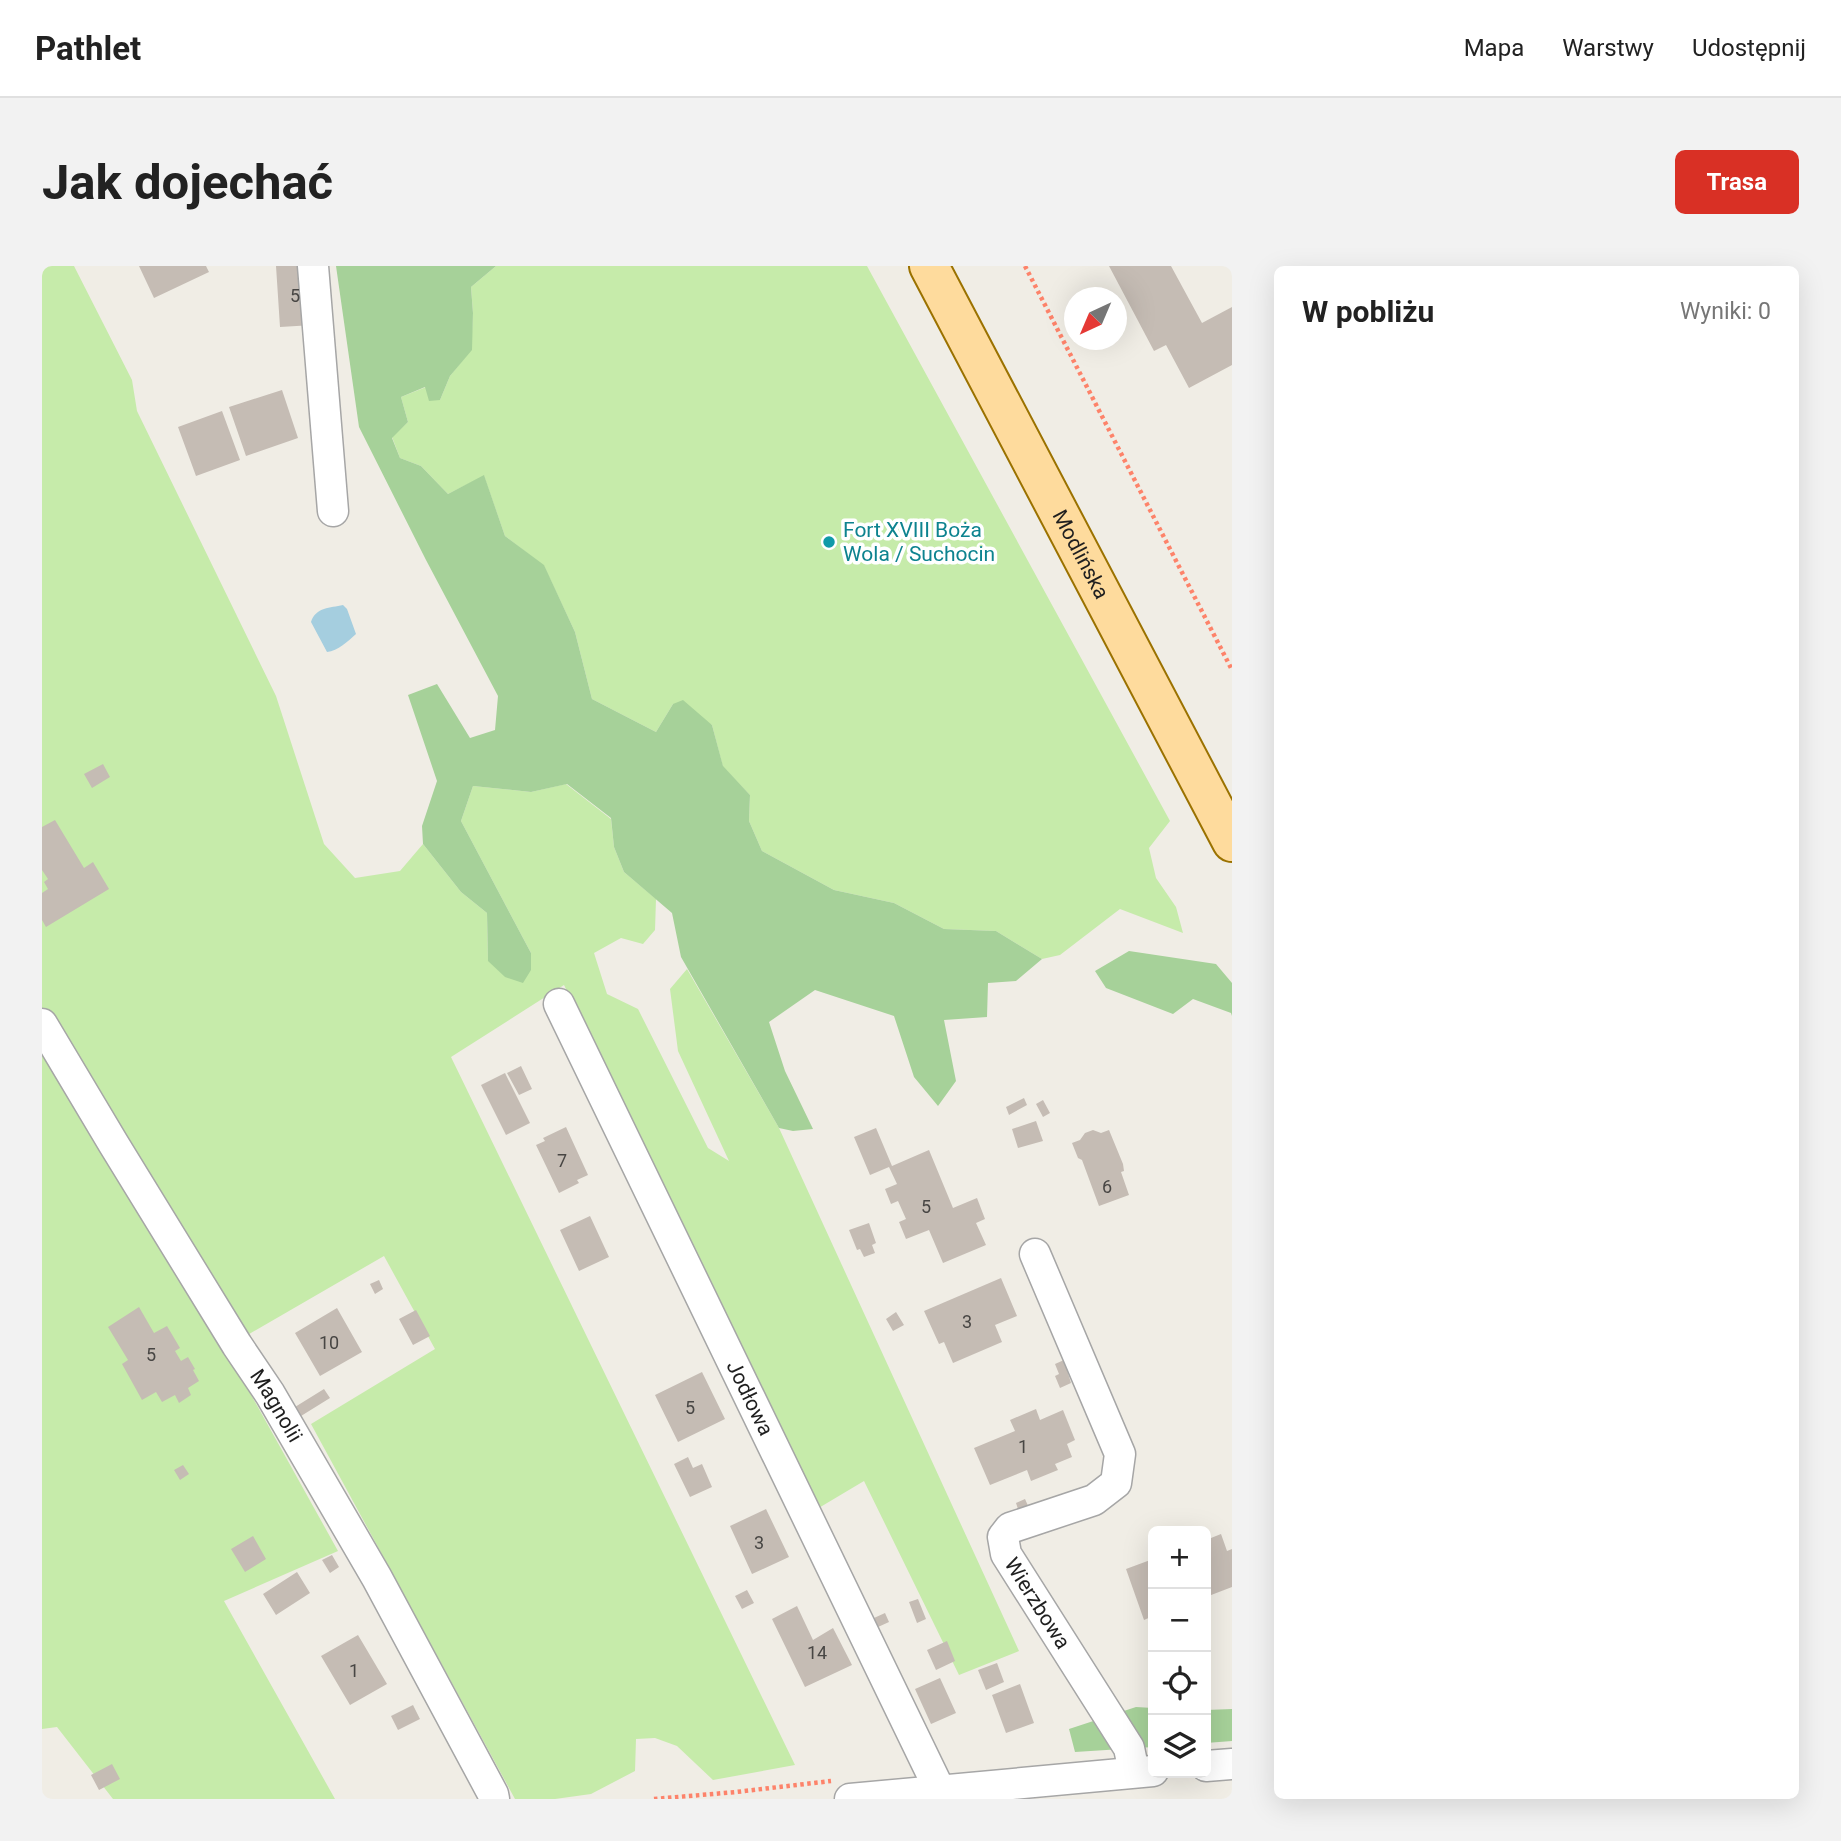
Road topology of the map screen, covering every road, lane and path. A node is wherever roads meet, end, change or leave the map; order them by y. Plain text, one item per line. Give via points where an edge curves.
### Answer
1 (313, 266) edge
2 (929, 266) edge
3 (1025, 266) edge
4 (333, 510) dead end
5 (1232, 670) edge
6 (1232, 842) edge
7 (559, 1004) dead end
8 (42, 1024) edge
9 (1035, 1254) dead end
10 (1232, 1764) edge
11 (1211, 1766) edge
12 (1143, 1772) edge
13 (1089, 1788) edge
14 (942, 1795) edge
15 (494, 1799) edge
16 (850, 1799) edge

1 - 4 street
2 - 6 main road, Modlińska
3 - 5 path
7 - 14 street, Jodłowa
8 - 15 street, Magnolii via 284,1417 377,1578
9 - 12 street, Wierzbowa via 1120,1454 1116,1483 1094,1500 1010,1528 1003,1537 1006,1554
10 - 11 street
12 - 13 street
13 - 14 street
14 - 16 street

